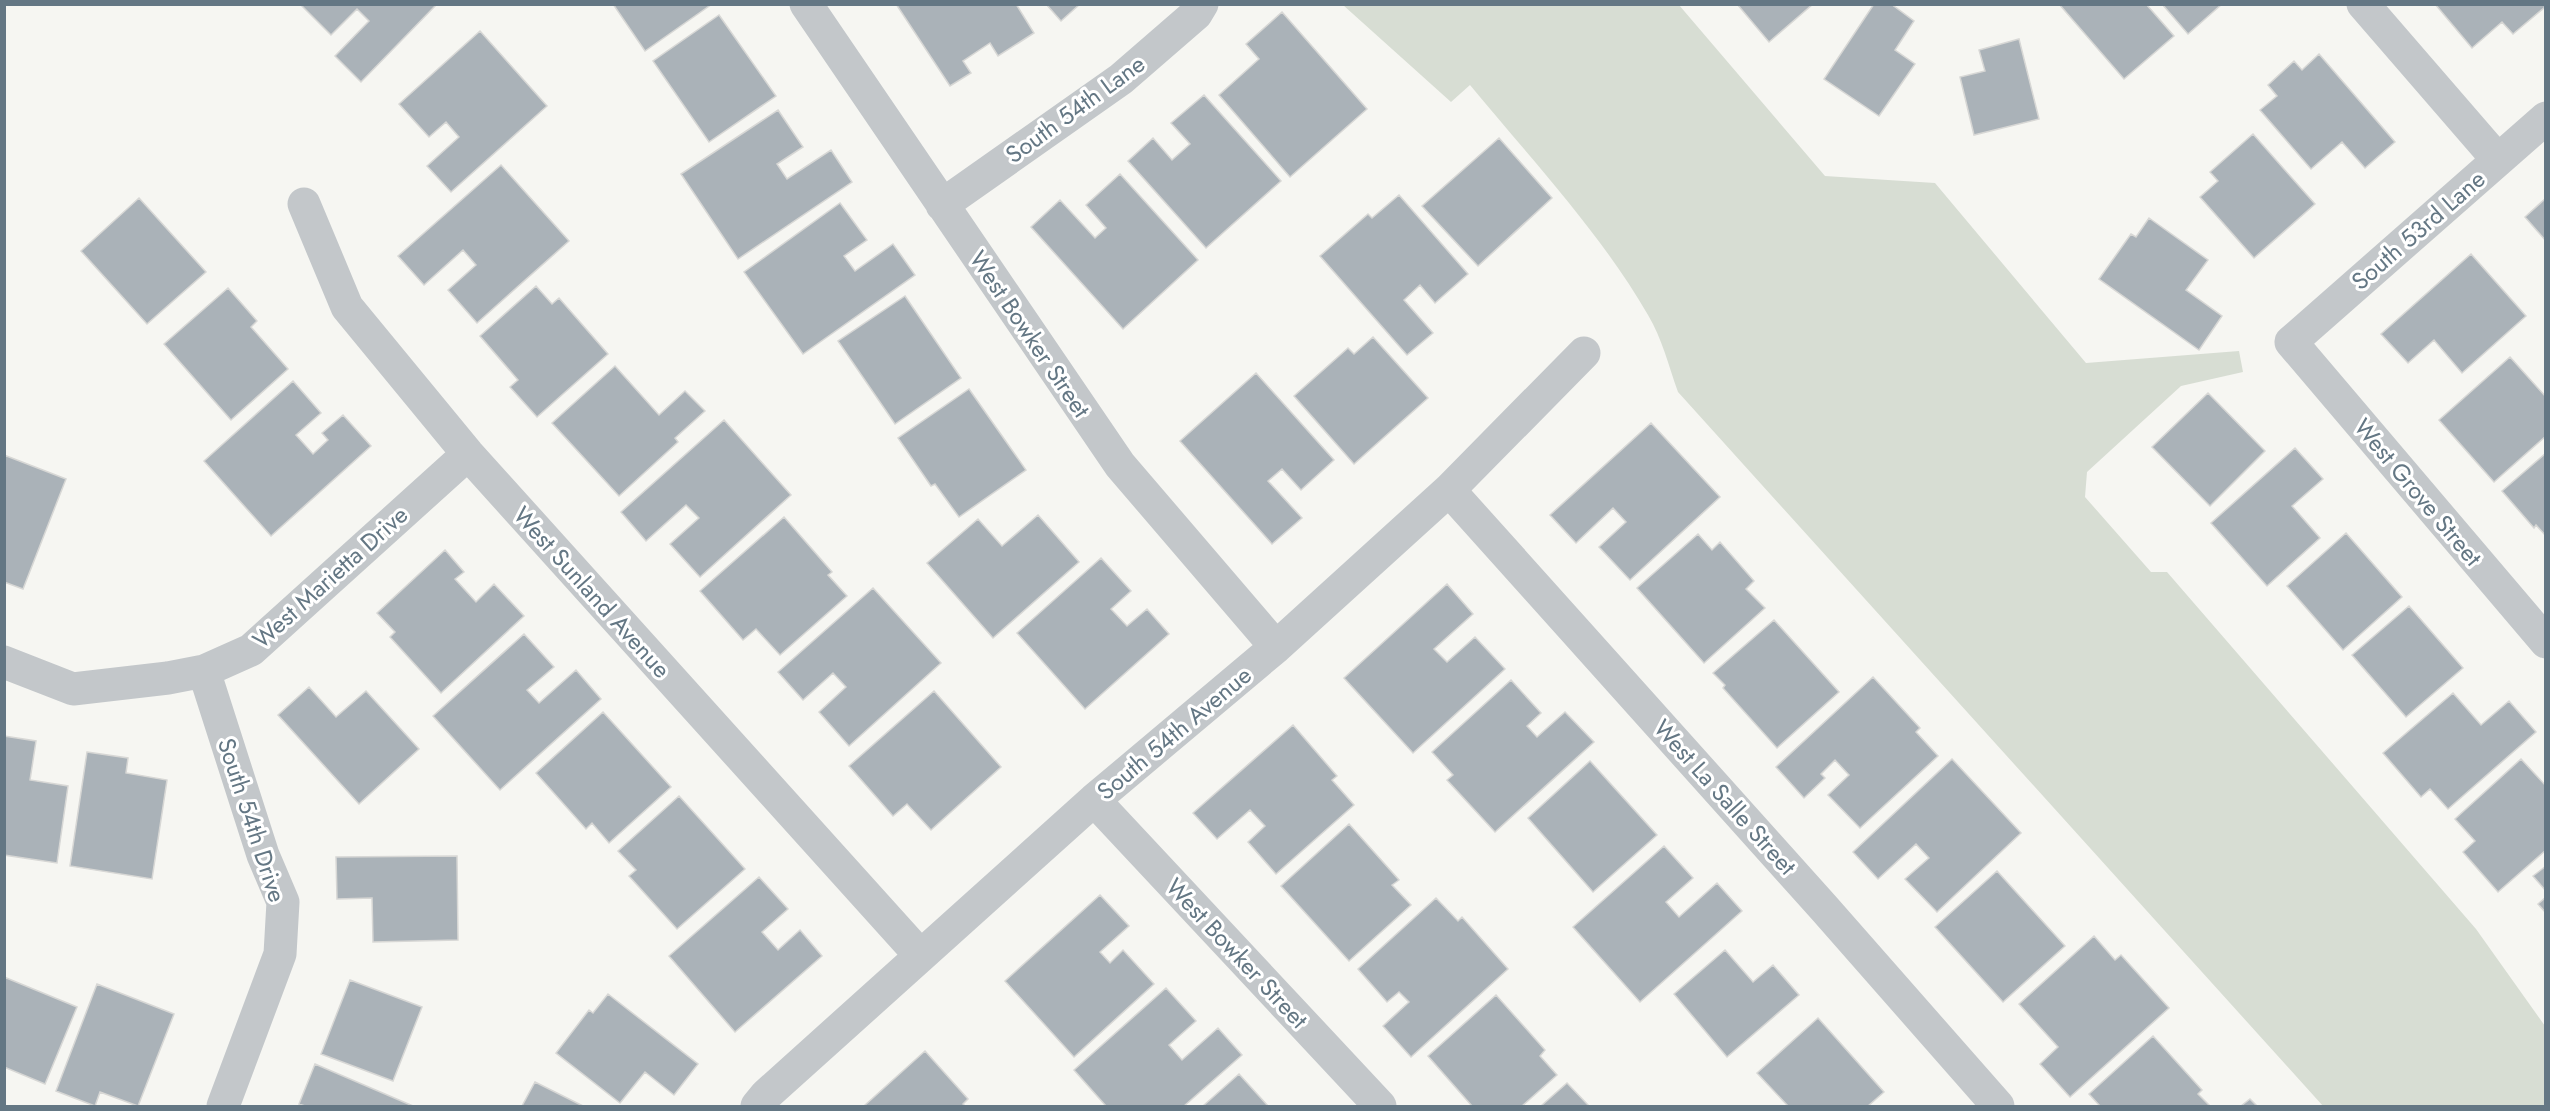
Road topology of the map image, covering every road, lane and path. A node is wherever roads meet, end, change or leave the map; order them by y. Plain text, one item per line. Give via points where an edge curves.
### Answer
1 (806, 4) edge
2 (1202, 4) edge
3 (2363, 4) edge
4 (2546, 118) edge
5 (2498, 160) junction
6 (304, 204) dead end
7 (942, 205) junction
8 (2291, 342) joint
9 (1584, 353) dead end
10 (468, 454) junction
11 (1449, 490) junction
12 (2546, 642) edge
13 (1276, 647) junction
14 (4, 662) edge
15 (204, 670) junction
16 (1094, 800) junction
17 (919, 954) junction
18 (223, 1107) edge
19 (757, 1107) edge
20 (1380, 1107) edge
21 (1998, 1107) edge

1 - 7 street, West Bowker Street
2 - 7 street, South 54th Lane via 1196,14 1121,79
3 - 5 street
4 - 5 street, South 53rd Lane
5 - 8 street, South 53rd Lane
6 - 10 street, West Sunland Avenue via 346,307
7 - 13 street, West Bowker Street via 1120,465
8 - 12 street, West Grove Street
9 - 11 street, South 54th Avenue
10 - 15 street, West Marietta Drive via 251,650
10 - 17 street, West Sunland Avenue
11 - 13 street, South 54th Avenue
11 - 21 street, West La Salle Street
13 - 16 street, South 54th Avenue
14 - 15 street, West Marietta Drive via 73,689
15 - 18 street, South 54th Drive via 263,855 283,902 280,954
16 - 17 street, South 54th Avenue
16 - 20 street, West Bowker Street
17 - 19 street, South 54th Avenue

